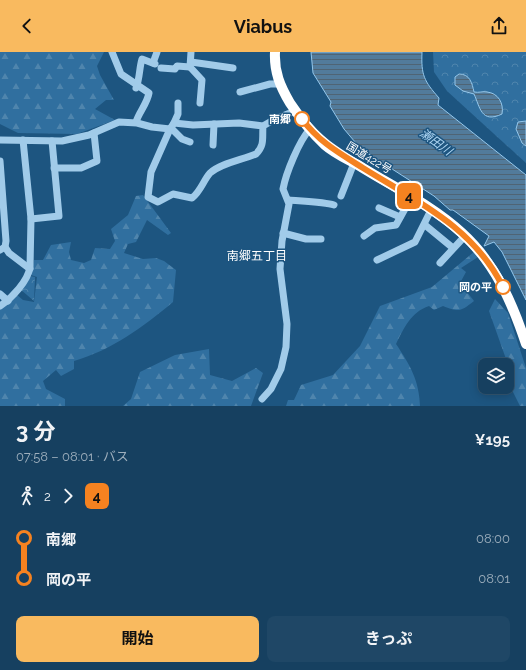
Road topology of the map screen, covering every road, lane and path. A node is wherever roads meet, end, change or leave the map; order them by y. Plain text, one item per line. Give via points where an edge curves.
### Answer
1 (112, 52) edge
2 (157, 52) edge
3 (191, 52) edge
4 (275, 52) edge
5 (191, 64) junction
6 (156, 65) junction
7 (233, 68) dead end
8 (280, 84) junction
9 (137, 87) junction
10 (240, 92) dead end
11 (178, 103) dead end
12 (200, 103) dead end
13 (295, 111) junction
14 (136, 122) junction
15 (214, 124) junction
16 (263, 126) junction
17 (172, 127) junction
18 (310, 129) junction
19 (94, 133) junction
20 (0, 140) edge
21 (23, 140) junction
22 (52, 141) junction
23 (190, 142) dead end
24 (213, 145) dead end
25 (0, 161) edge
26 (354, 163) junction
27 (54, 168) junction
28 (341, 196) dead end
29 (411, 198) junction
30 (289, 200) junction
31 (334, 205) dead end
32 (378, 208) dead end
33 (431, 210) junction
34 (400, 217) junction
35 (31, 219) junction
36 (424, 225) junction
37 (283, 233) junction
38 (364, 236) dead end
39 (465, 236) junction
40 (321, 239) dead end
41 (2, 248) edge
42 (453, 248) junction
43 (377, 260) dead end
44 (440, 263) dead end
45 (30, 269) junction
46 (0, 294) edge
47 (8, 301) junction
48 (0, 306) edge
49 (526, 344) edge
50 (262, 399) dead end

1 - 9 street via 119,71
2 - 6 street
3 - 5 street
4 - 8 highway, 国道422号 via 274,67
5 - 6 street via 177,66 175,69
5 - 7 street
5 - 12 street via 202,80
6 - 9 street via 142,59
8 - 10 street
8 - 13 highway, 国道422号
9 - 14 street via 149,93
11 - 17 street via 178,114
13 - 16 street via 275,118
13 - 18 highway, 国道422号
14 - 17 street via 152,127
14 - 19 street via 119,122
15 - 16 street via 239,123
15 - 17 street
15 - 24 street
16 - 17 street via 264,144 256,154 216,168 192,198 173,194 158,202 148,197 149,178
17 - 23 street via 182,139
18 - 26 highway, 国道422号 via 326,146
18 - 30 street via 304,136 284,183 283,189
19 - 22 street
19 - 27 street via 97,160 82,168
20 - 21 street
21 - 22 street
21 - 35 street
22 - 27 street
25 - 41 street via 6,241
26 - 28 street
26 - 29 highway, 国道422号
27 - 35 street via 59,216
29 - 33 highway, 国道422号
29 - 34 street
30 - 31 street
30 - 37 street
32 - 34 street
33 - 36 street
33 - 39 highway, 国道422号
34 - 38 street via 396,225 375,228
35 - 45 street
36 - 42 street
36 - 43 street via 415,242
37 - 40 street via 306,239
37 - 50 street via 280,269 287,324 286,347 281,369 271,389
39 - 42 street
39 - 49 highway, 国道422号 via 483,254 496,274
41 - 45 street
42 - 44 street
45 - 47 street via 29,274
46 - 47 street
47 - 48 street

